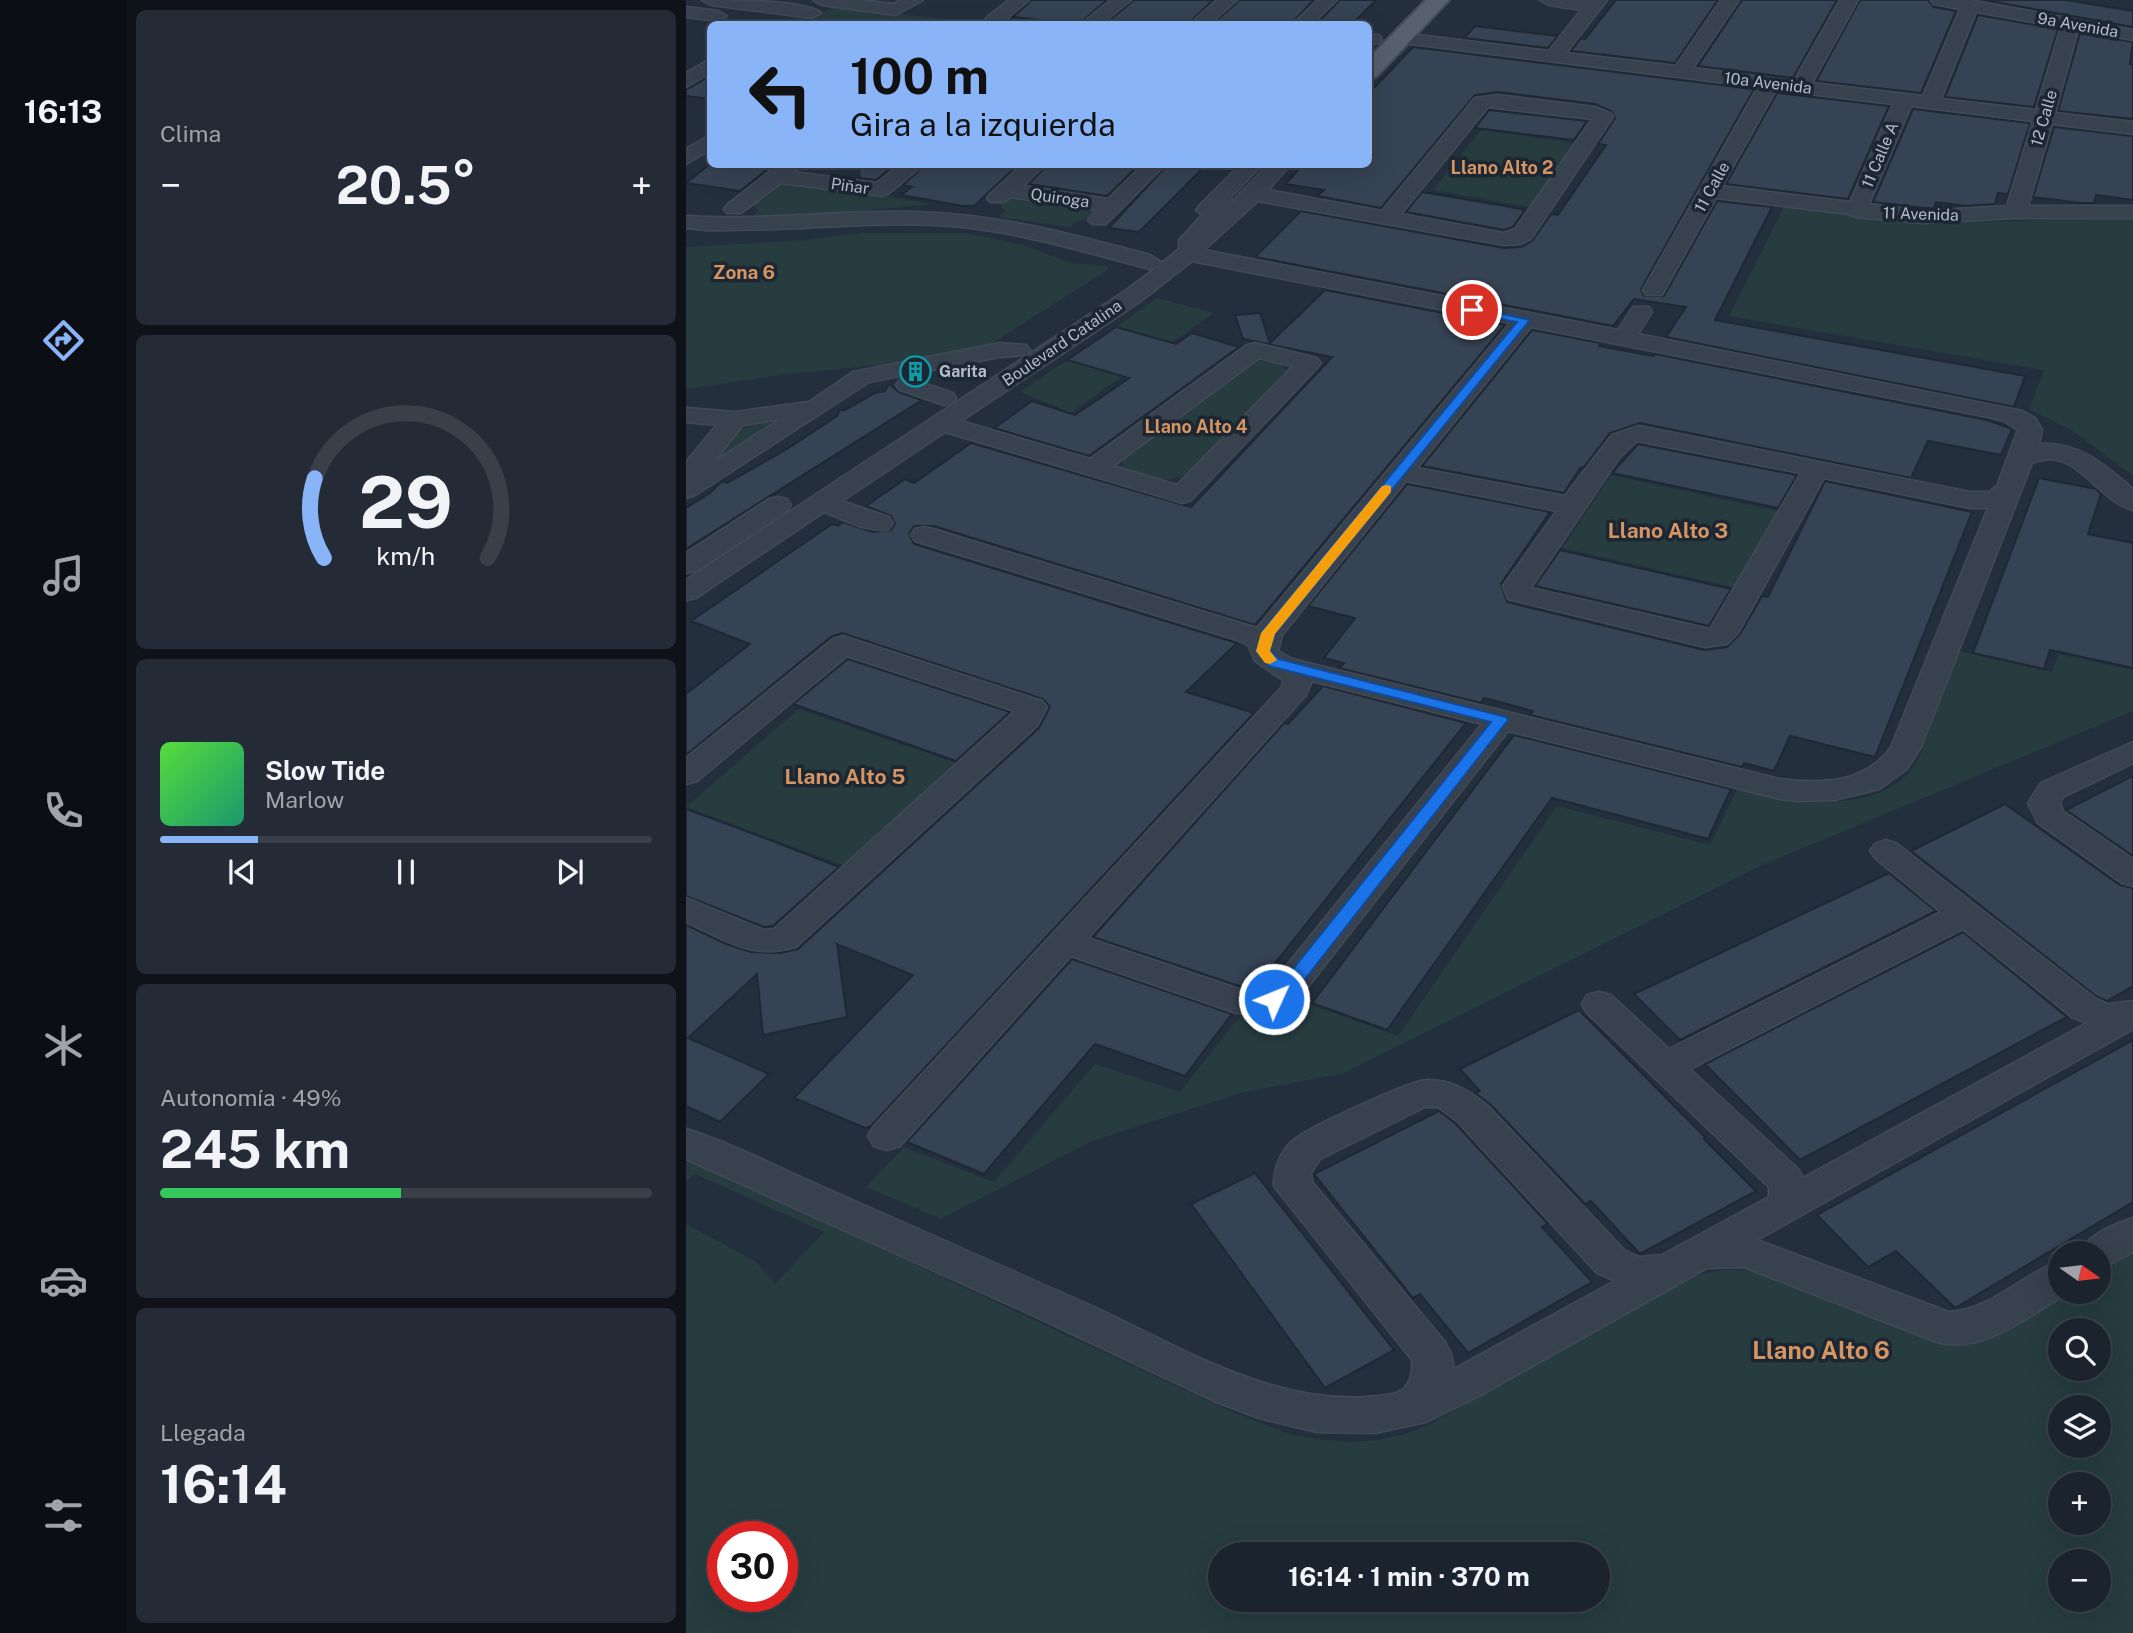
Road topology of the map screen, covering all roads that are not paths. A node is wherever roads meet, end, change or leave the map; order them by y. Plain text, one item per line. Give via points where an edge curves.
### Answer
1 (703, 0) edge
2 (914, 0) edge
3 (1020, 0) edge
4 (1122, 0) edge
5 (1228, 0) edge
6 (1328, 0) edge
7 (1413, 0) edge
8 (1438, 0) edge
9 (1549, 0) edge
10 (1730, 0) edge
11 (1849, 0) edge
12 (1940, 0) edge
13 (1596, 3) edge
14 (821, 5) edge
15 (1970, 6) junction
16 (686, 11) edge
17 (715, 18) edge
18 (751, 21) edge
19 (797, 21) edge
20 (993, 21) edge
21 (1094, 21) edge
22 (1203, 21) edge
23 (1305, 21) edge
24 (2071, 24) junction
25 (686, 27) edge
26 (2133, 35) edge
27 (1372, 38) edge
28 (1402, 38) junction
29 (1553, 57) junction
30 (707, 67) edge
31 (1372, 68) edge
32 (1681, 72) junction
33 (686, 81) edge
34 (1770, 83) junction
35 (1800, 87) junction
36 (1904, 100) junction
37 (1929, 104) junction
38 (2044, 117) junction
39 (2133, 128) edge
40 (707, 143) edge
41 (686, 158) edge
42 (909, 168) edge
43 (1031, 168) edge
44 (1152, 168) edge
45 (1249, 168) edge
46 (1278, 168) edge
47 (785, 170) edge
48 (1006, 190) junction
49 (1710, 191) junction
50 (1255, 194) junction
51 (1221, 195) junction
52 (1114, 206) junction
53 (986, 208) dead end
54 (734, 209) dead end
55 (1856, 211) junction
56 (2016, 212) junction
57 (2133, 212) edge
58 (1388, 217) junction
59 (686, 222) edge
60 (1095, 223) dead end
61 (1190, 254) junction
62 (1150, 262) junction
63 (1654, 290) dead end
64 (1641, 312) dead end
65 (1525, 320) junction
66 (1624, 338) junction
67 (1018, 350) junction
68 (919, 379) junction
69 (819, 406) junction
70 (686, 415) edge
71 (735, 419) junction
72 (2020, 419) junction
73 (942, 423) junction
74 (2021, 458) junction
75 (2081, 459) junction
76 (1094, 468) junction
77 (1816, 469) junction
78 (1401, 472) junction
79 (686, 478) edge
80 (2009, 489) junction
81 (686, 490) edge
82 (1579, 499) junction
83 (821, 502) junction
84 (2133, 502) edge
85 (880, 523) dead end
86 (924, 535) dead end
87 (686, 565) edge
88 (686, 592) edge
89 (1272, 655) junction
90 (1501, 720) junction
91 (2133, 751) edge
92 (686, 774) edge
93 (1886, 851) dead end
94 (2133, 875) edge
95 (686, 909) edge
96 (1965, 914) junction
97 (1065, 942) junction
98 (1599, 1004) dead end
99 (2130, 1014) edge
100 (1665, 1066) junction
101 (887, 1136) dead end
102 (686, 1143) edge
103 (1779, 1211) junction
104 (2133, 1233) edge
105 (2111, 1246) edge
106 (1685, 1263) junction
107 (2048, 1284) edge
108 (1411, 1409) junction

1 - 16 street
2 - 14 street via 896,10
3 - 20 street
4 - 21 street
5 - 22 street
6 - 23 street
7 - 27 main road
8 - 28 main road
9 - 13 street
10 - 32 street
11 - 35 street
12 - 15 street, 9a Avenida
13 - 29 street
14 - 17 street
14 - 19 street
15 - 24 street, 9a Avenida
15 - 37 street
16 - 17 street
17 - 18 street via 746,12 754,15
17 - 25 street
24 - 26 street, 9a Avenida
24 - 38 street, 12 Calle
28 - 29 street, 10a Avenida
28 - 31 main road
29 - 32 street, 10a Avenida
30 - 33 street
32 - 34 street, 10a Avenida
34 - 35 street, 10a Avenida
34 - 49 street, 11 Calle
35 - 36 street, 10a Avenida
36 - 37 street, 10a Avenida
36 - 55 street, 11 Calle A
37 - 38 street, 10a Avenida
38 - 39 street, 10a Avenida
38 - 56 street, 12 Calle
40 - 41 street
42 - 47 street, Piñar via 881,190
43 - 48 street, Quiroga
44 - 52 street, Quiroga
45 - 51 street, Boulevard Catalina
46 - 50 street, Boulevard Catalina
47 - 54 street, Piñar
48 - 52 street, Quiroga
48 - 53 street, Quiroga
49 - 55 street, 11 Avenida
49 - 63 street, 11 Calle
50 - 58 street
50 - 61 street, Boulevard Catalina
51 - 61 street via 1222,207 1190,240
51 - 62 street, Boulevard Catalina
52 - 60 street, Quiroga
55 - 56 street, 11 Avenida via 1924,217
56 - 57 street, 11 Avenida
58 - 58 street via 1504,239 1520,237 1603,117 1482,102
59 - 62 street via 754,225 889,217 953,219 1074,238
61 - 65 street
61 - 73 street, Boulevard Catalina
62 - 67 street, Boulevard Catalina
64 - 66 street
65 - 66 street
65 - 78 street
66 - 72 street
67 - 68 street, Boulevard Catalina
67 - 68 street via 1000,350
68 - 69 street via 861,376
68 - 87 street, Boulevard Catalina
69 - 71 street
69 - 81 street
70 - 71 street
71 - 79 street
72 - 74 street via 2030,430
72 - 75 street
73 - 76 street
73 - 83 street, Boulevard Catalina
74 - 75 street via 2046,450
74 - 80 street
75 - 84 street
76 - 76 street via 1182,495 1309,363 1255,351
77 - 80 street via 1970,500 1995,500
77 - 82 street via 1632,433 1617,443
77 - 82 street via 1724,633 1717,638 1518,593 1517,586
78 - 82 street via 1556,503
78 - 89 street via 1268,633
80 - 90 street via 1906,747 1889,771 1870,782 1821,792 1780,789
83 - 85 street
83 - 88 street, Boulevard Catalina
86 - 89 street via 1247,634 1259,639
89 - 90 street
89 - 97 street via 1298,678 1296,689
90 - 97 street via 1292,984 1274,999 1236,1002
91 - 94 street via 2052,790 2044,803 2049,816
92 - 95 street via 843,645 1032,707 1026,720 784,939 756,940
93 - 96 street
96 - 99 street via 2084,1008 2105,1016
96 - 100 street
97 - 101 street
98 - 100 street
99 - 103 street
100 - 103 street via 1784,1179 1788,1199
102 - 108 street via 1247,1396 1315,1414 1352,1418
103 - 106 street
104 - 105 street
106 - 107 street via 1721,1250 1747,1252 1926,1322 1960,1330 1981,1325
106 - 108 street
106 - 108 street via 1636,1273 1611,1262 1452,1096 1419,1094 1307,1149 1292,1172 1293,1186 1431,1354 1430,1387

